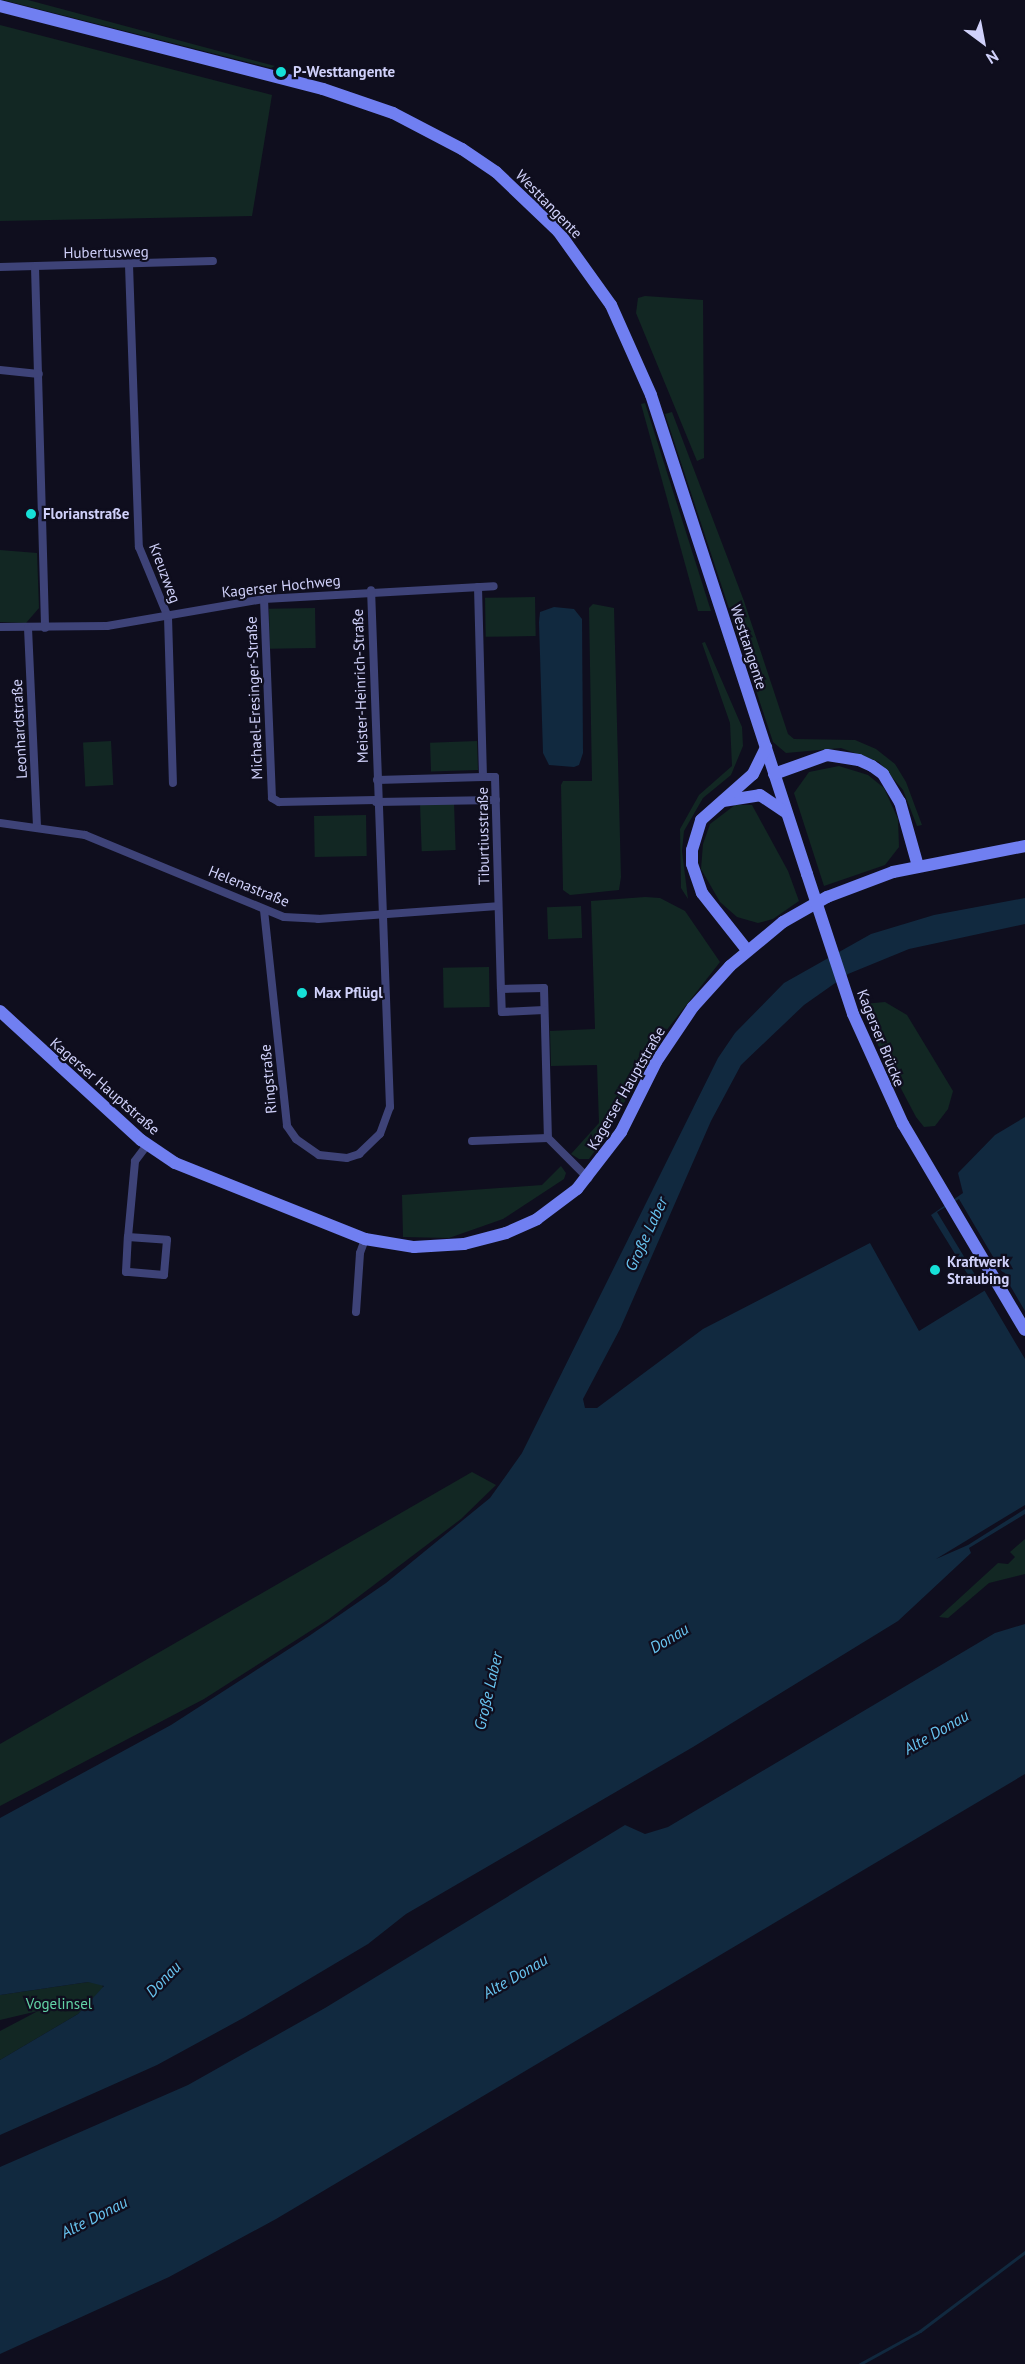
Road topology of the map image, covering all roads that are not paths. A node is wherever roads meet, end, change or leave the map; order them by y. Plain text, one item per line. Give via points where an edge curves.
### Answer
1 (0, 6) edge
2 (213, 261) dead end
3 (129, 265) junction
4 (0, 267) edge
5 (35, 267) junction
6 (0, 370) edge
7 (39, 374) junction
8 (494, 586) dead end
9 (478, 587) junction
10 (371, 590) junction
11 (264, 599) junction
12 (168, 617) junction
13 (0, 627) edge
14 (28, 628) junction
15 (45, 628) junction
16 (766, 747) junction
17 (774, 774) junction
18 (483, 777) junction
19 (377, 780) junction
20 (173, 783) dead end
21 (496, 800) junction
22 (376, 801) junction
23 (723, 801) junction
24 (788, 814) junction
25 (0, 824) edge
26 (37, 828) junction
27 (1025, 846) edge
28 (918, 866) junction
29 (498, 906) junction
30 (264, 910) junction
31 (382, 914) junction
32 (747, 950) junction
33 (501, 989) junction
34 (544, 1010) junction
35 (0, 1011) edge
36 (548, 1138) junction
37 (472, 1140) dead end
38 (147, 1144) junction
39 (588, 1178) junction
40 (128, 1237) junction
41 (365, 1239) junction
42 (356, 1312) dead end
43 (1025, 1330) edge

1 - 16 main road, Westtangente via 366,103 462,149 511,185 558,231 622,326 651,394
2 - 3 street, Hubertusweg
3 - 5 street, Hubertusweg
3 - 12 street, Kreuzweg via 139,547
4 - 5 street, Hubertusweg
5 - 7 street
6 - 7 street
7 - 15 street
8 - 9 street, Kagerser Hochweg
9 - 10 street, Kagerser Hochweg
9 - 18 street, Tiburtiusstraße
10 - 11 street, Kagerser Hochweg
10 - 19 street, Meister-Heinrich-Straße
11 - 12 street, Kagerser Hochweg
11 - 22 street, Michael-Eresinger-Straße via 272,798 279,802
12 - 15 street, Kagerser Hochweg via 107,626
12 - 20 street, Kreuzweg
13 - 14 street, Kagerser Hochweg
14 - 15 street, Kagerser Hochweg
14 - 26 street, Leonhardstraße
16 - 17 main road, Westtangente
16 - 23 main road via 753,774
17 - 24 main road, Westtangente
17 - 28 main road via 827,755 859,759 872,766 883,774 900,802
18 - 19 street, Meister-Heinrich-Straße
18 - 21 street, Tiburtiusstraße via 495,777
19 - 22 street, Meister-Heinrich-Straße
21 - 22 street
21 - 29 street, Tiburtiusstraße
22 - 31 street, Meister-Heinrich-Straße
23 - 24 main road via 760,795
23 - 32 main road via 701,820 692,864 702,893
24 - 43 main road, Kagerser Brücke, bridge via 853,1014 891,1100
25 - 26 street, Helenastraße
26 - 30 street, Helenastraße via 93,838
27 - 28 main road, Kagerser Hauptstraße
28 - 32 main road, Kagerser Hauptstraße via 827,897 783,922
29 - 31 street, Helenastraße
29 - 33 street, Tiburtiusstraße
30 - 31 street, Helenastraße via 303,919
30 - 31 street, Ringstraße via 285,1118 296,1139 306,1148 333,1158 347,1158 371,1146 384,1127 390,1107
32 - 39 main road, Kagerser Hauptstraße via 711,985 676,1031 621,1132
33 - 34 street, Tiburtiusstraße via 502,1011
33 - 34 street via 544,988
34 - 36 street
35 - 38 main road, Kagerser Hauptstraße
36 - 37 street
36 - 39 street
38 - 40 street via 135,1161
38 - 41 main road, Kagerser Hauptstraße via 208,1179
39 - 41 main road, Kagerser Hauptstraße via 548,1212 487,1239 427,1247
40 - 40 street via 167,1240 164,1275 126,1272
41 - 42 street via 360,1252

